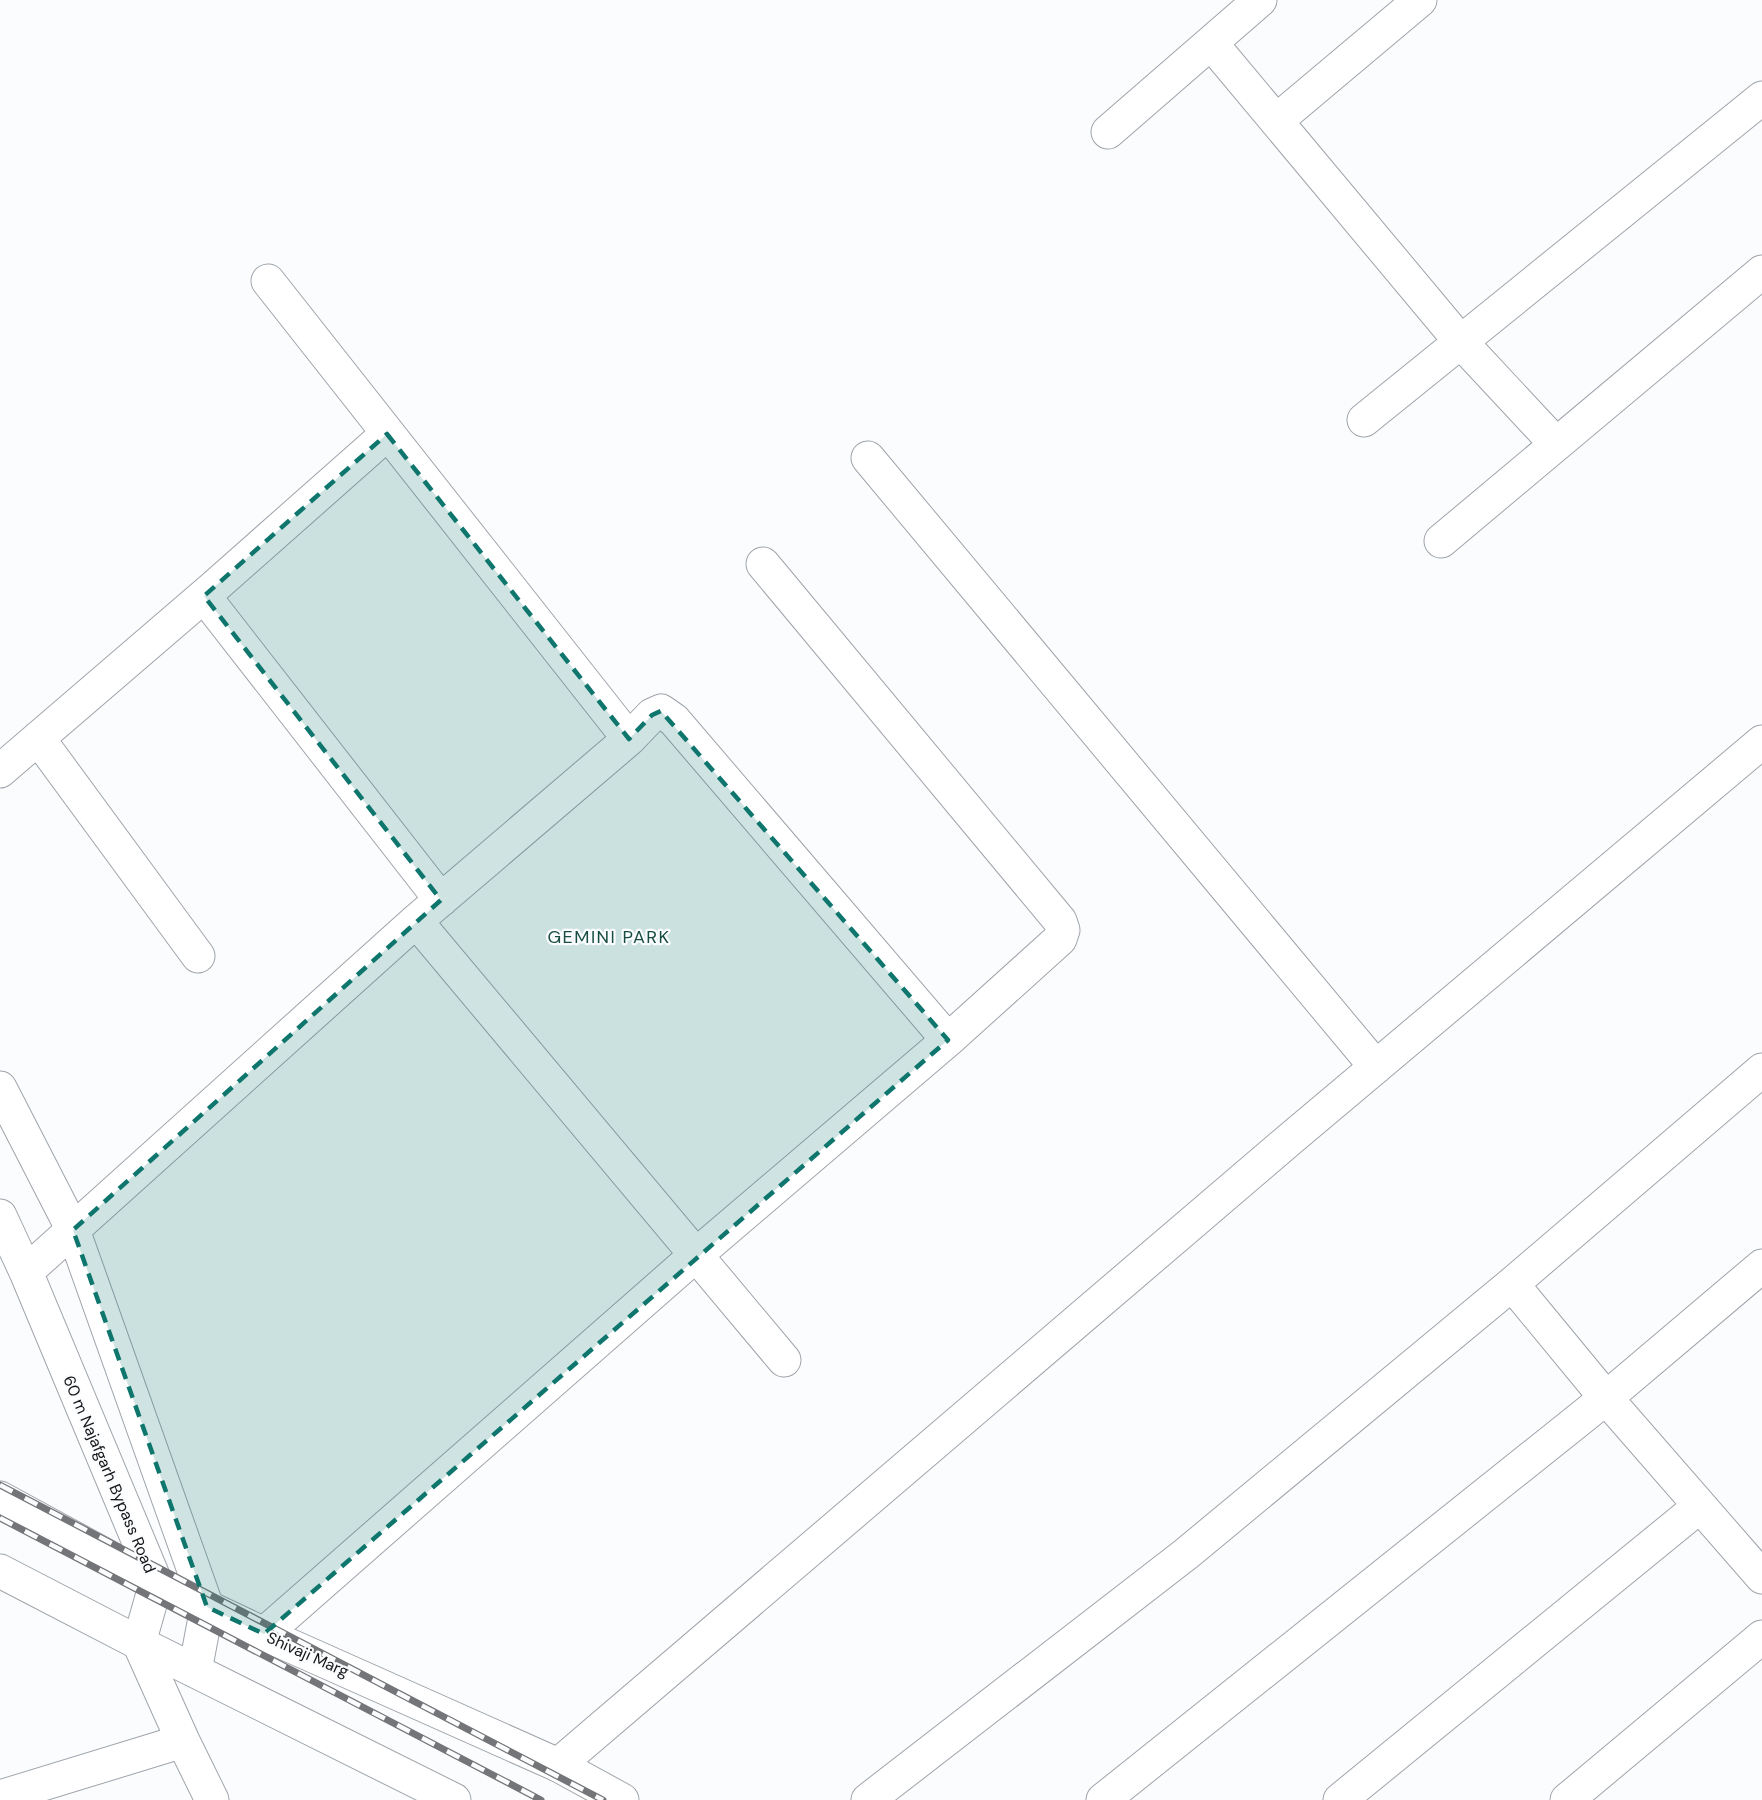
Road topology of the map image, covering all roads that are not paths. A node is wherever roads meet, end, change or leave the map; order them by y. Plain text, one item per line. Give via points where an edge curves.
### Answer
1 (1260, 0) edge
2 (1420, 0) edge
3 (1211, 43) junction
4 (1762, 98) edge
5 (1276, 121) junction
6 (1108, 132) dead end
7 (1762, 272) edge
8 (268, 281) dead end
9 (1460, 341) junction
10 (1364, 420) dead end
11 (387, 434) junction
12 (1556, 444) junction
13 (868, 458) dead end
14 (1441, 541) dead end
15 (763, 564) dead end
16 (204, 596) junction
17 (38, 738) junction
18 (629, 739) junction
19 (1762, 742) edge
20 (0, 771) edge
21 (441, 900) junction
22 (416, 921) junction
23 (198, 956) dead end
24 (948, 1040) junction
25 (1377, 1067) junction
26 (1762, 1070) edge
27 (0, 1088) edge
28 (0, 1216) edge
29 (73, 1230) junction
30 (696, 1255) junction
31 (1762, 1266) edge
32 (26, 1272) junction
33 (1512, 1284) junction
34 (784, 1360) dead end
35 (1606, 1398) junction
36 (0, 1498) edge
37 (1700, 1506) junction
38 (0, 1571) edge
39 (1762, 1577) edge
40 (156, 1583) junction
41 (207, 1607) junction
42 (264, 1634) junction
43 (1762, 1636) edge
44 (139, 1643) junction
45 (195, 1671) junction
46 (183, 1741) junction
47 (558, 1765) junction
48 (0, 1797) edge
49 (212, 1800) edge
50 (454, 1800) edge
51 (621, 1800) edge
52 (868, 1800) edge
53 (1103, 1800) edge
54 (1340, 1800) edge
55 (1567, 1800) edge

1 - 3 street
2 - 5 street
3 - 5 street
3 - 6 street
4 - 9 street
5 - 9 street
7 - 12 street
8 - 11 street
9 - 10 street
9 - 12 street
11 - 16 street
11 - 18 street
12 - 14 street
13 - 25 street
15 - 24 street via 1060,921 1060,939
16 - 17 street
16 - 21 street
17 - 20 street
17 - 23 street
18 - 21 street
18 - 24 street via 661,711 674,720
19 - 25 street
21 - 22 street
22 - 29 street
22 - 30 street
24 - 30 street
25 - 47 street
26 - 33 street
27 - 29 street
28 - 32 street, 60 m Najafgarh Bypass Road
29 - 32 street
29 - 41 street
30 - 34 street
30 - 42 street
31 - 35 street
32 - 40 street, 60 m Najafgarh Bypass Road
33 - 35 street
33 - 52 street via 1186,1554
35 - 37 street
35 - 53 street
36 - 40 street, Shivaji Marg
37 - 39 street
37 - 54 street
38 - 44 street
40 - 41 street, Shivaji Marg
40 - 44 street, 60 m Najafgarh Bypass Road
41 - 42 street, Shivaji Marg
41 - 45 street
42 - 47 street, Shivaji Marg
43 - 55 street
44 - 45 street
44 - 46 street
45 - 50 street
46 - 48 street
46 - 49 street
47 - 51 street, Shivaji Marg

